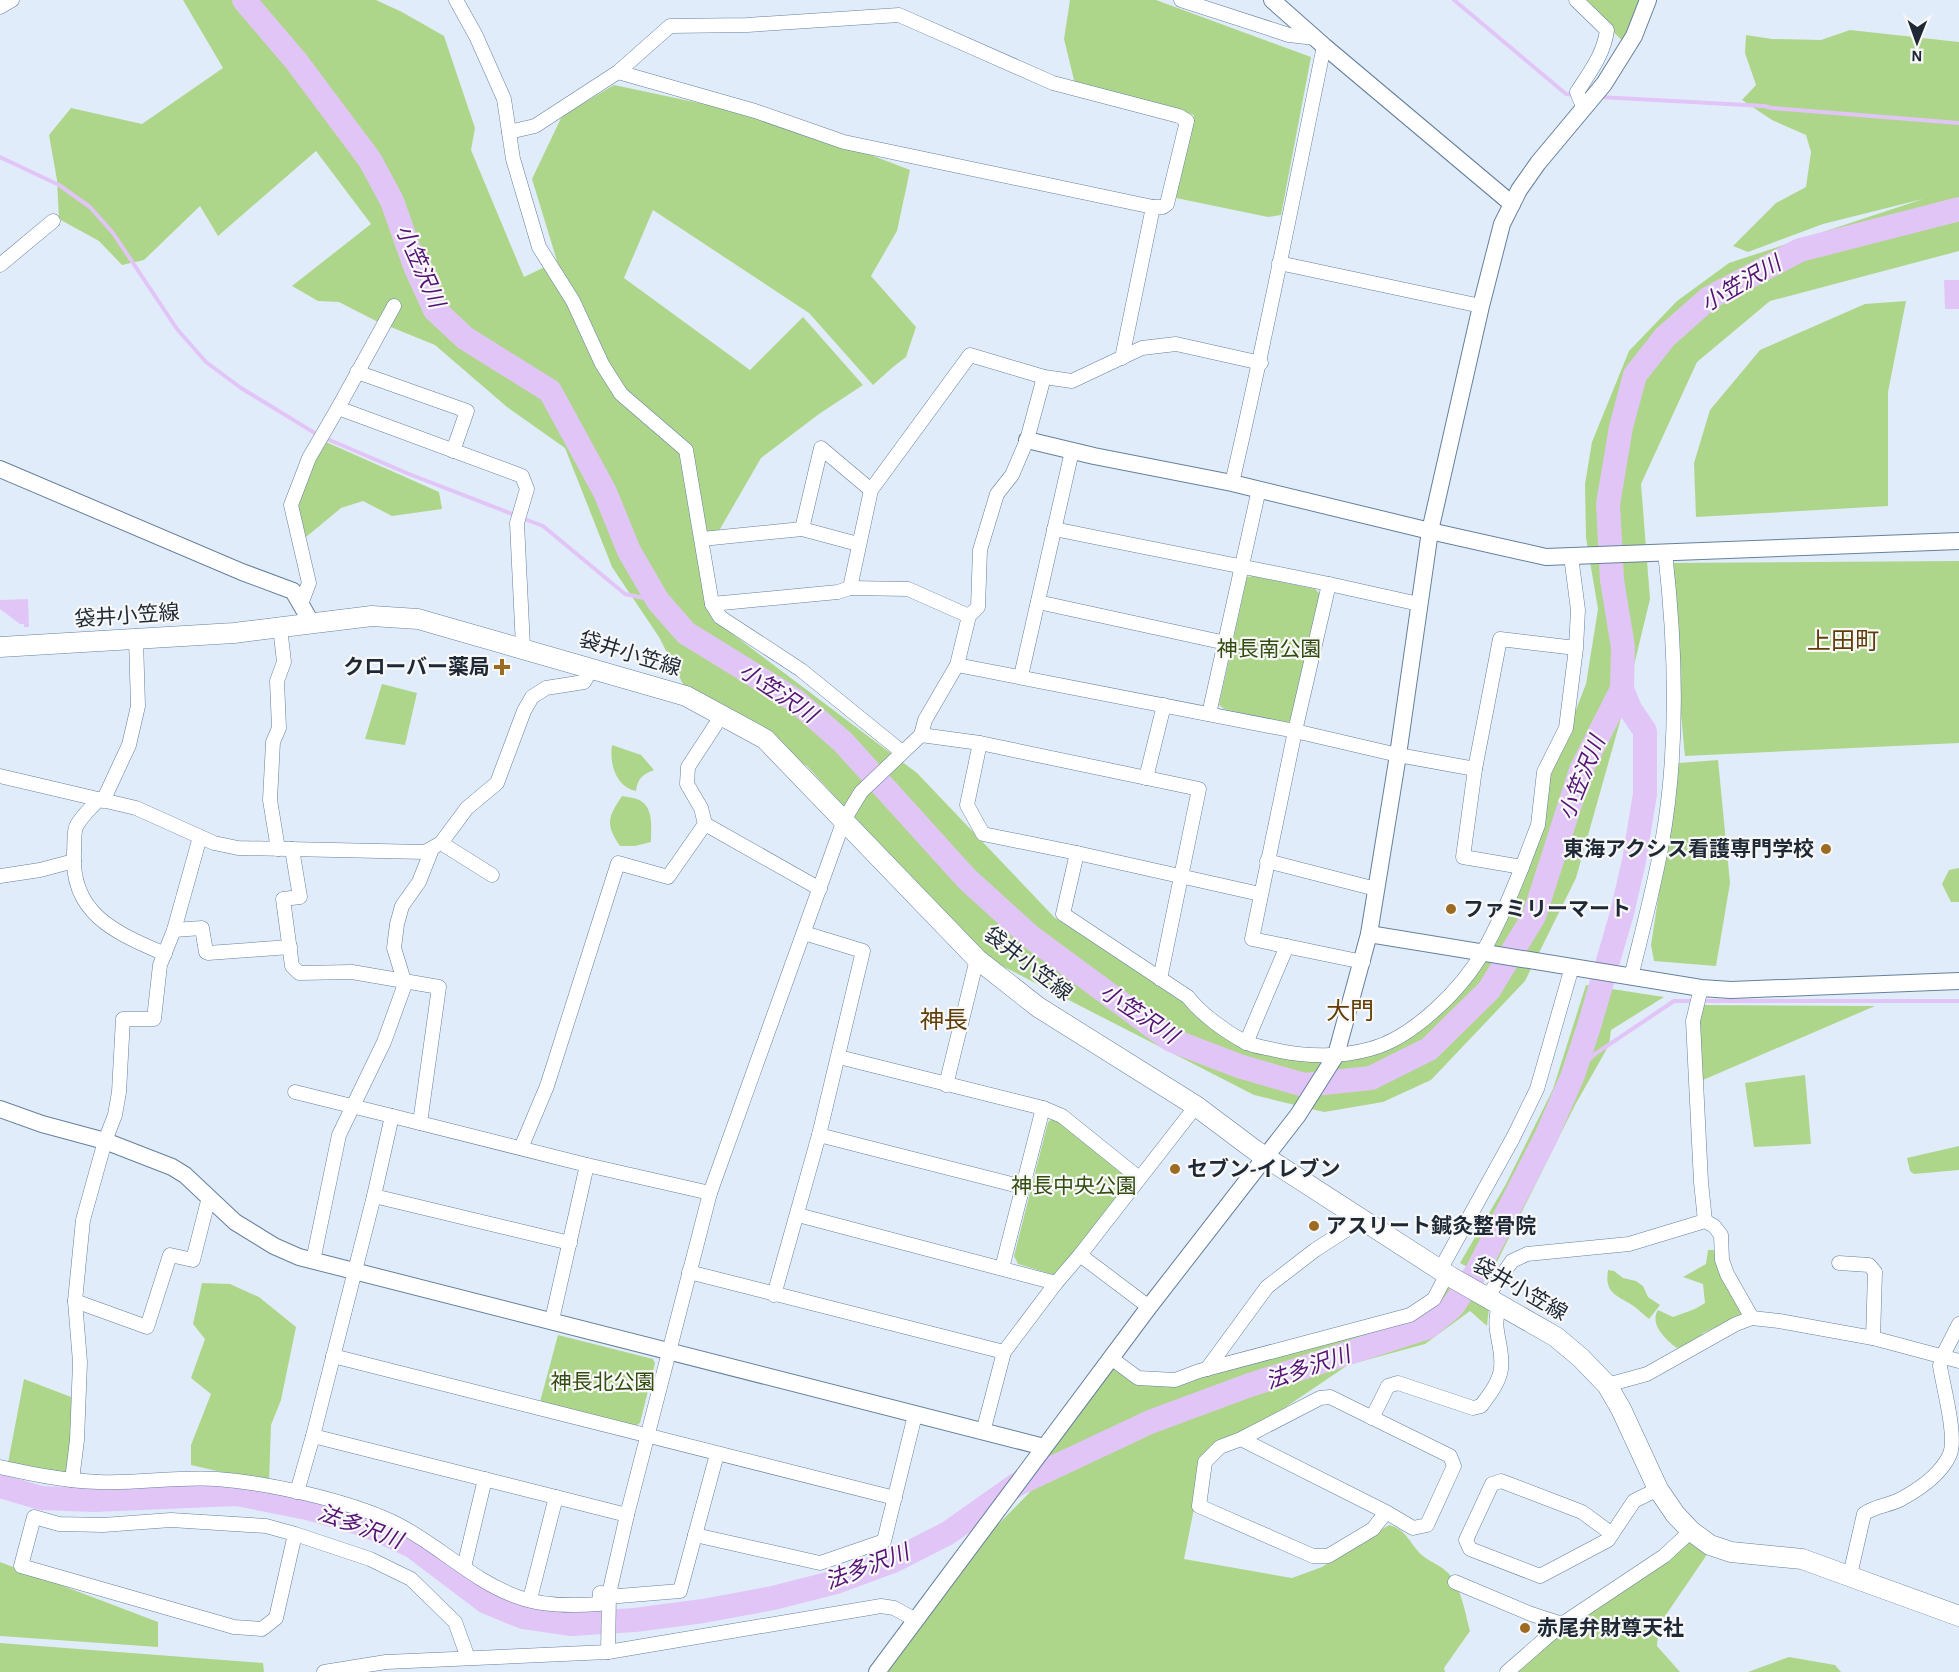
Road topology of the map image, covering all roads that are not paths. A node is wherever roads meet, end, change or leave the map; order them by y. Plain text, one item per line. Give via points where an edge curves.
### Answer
1 (12, 0) edge
2 (456, 0) edge
3 (1181, 0) edge
4 (1272, 0) edge
5 (1576, 0) edge
6 (1648, 0) edge
7 (0, 7) edge
8 (1319, 42) junction
9 (618, 72) junction
10 (1584, 108) junction
11 (509, 132) junction
12 (1512, 204) junction
13 (1153, 207) junction
14 (53, 221) dead end
15 (1279, 263) junction
16 (0, 265) edge
17 (394, 306) dead end
18 (1481, 306) junction
19 (1122, 358) junction
20 (1261, 363) junction
21 (357, 372) junction
22 (1044, 377) junction
23 (338, 408) junction
24 (1027, 440) junction
25 (453, 451) junction
26 (1072, 451) junction
27 (0, 469) edge
28 (1232, 483) junction
29 (1259, 489) junction
30 (871, 490) junction
31 (1054, 529) junction
32 (802, 530) junction
33 (1430, 531) junction
34 (702, 539) junction
35 (1959, 541) edge
36 (858, 544) junction
37 (1661, 552) junction
38 (1578, 556) junction
39 (1241, 568) junction
40 (1329, 584) junction
41 (850, 588) junction
42 (1038, 602) junction
43 (301, 604) junction
44 (712, 604) junction
45 (1419, 604) junction
46 (969, 616) junction
47 (311, 622) junction
48 (280, 627) junction
49 (136, 640) junction
50 (1226, 643) junction
51 (0, 647) edge
52 (523, 647) junction
53 (1576, 648) junction
54 (957, 665) junction
55 (592, 668) junction
56 (1021, 676) junction
57 (1164, 705) junction
58 (1209, 714) junction
59 (722, 715) junction
60 (1295, 732) junction
61 (921, 735) junction
62 (980, 743) junction
63 (900, 754) junction
64 (1398, 755) junction
65 (1475, 769) junction
66 (0, 776) edge
67 (1146, 778) junction
68 (100, 800) junction
69 (844, 820) junction
70 (705, 824) junction
71 (200, 837) junction
72 (437, 846) junction
73 (285, 849) junction
74 (1077, 853) junction
75 (74, 861) junction
76 (1267, 861) junction
77 (1522, 867) junction
78 (492, 875) dead end
79 (0, 876) edge
80 (1182, 876) junction
81 (820, 889) junction
82 (1376, 889) junction
83 (1260, 894) junction
84 (174, 930) junction
85 (804, 933) junction
86 (1369, 934) junction
87 (1287, 946) junction
88 (290, 947) junction
89 (1486, 952) junction
90 (165, 954) junction
91 (977, 959) junction
92 (1363, 962) junction
93 (1579, 969) junction
94 (1627, 976) junction
95 (1160, 979) junction
96 (404, 980) junction
97 (1959, 981) edge
98 (1701, 988) junction
99 (1246, 1043) junction
100 (1334, 1057) junction
101 (839, 1058) junction
102 (946, 1085) junction
103 (295, 1092) dead end
104 (352, 1106) junction
105 (1196, 1106) junction
106 (1043, 1108) junction
107 (0, 1109) edge
108 (392, 1116) junction
109 (420, 1123) junction
110 (819, 1135) junction
111 (105, 1141) junction
112 (521, 1148) junction
113 (1265, 1155) junction
114 (587, 1165) junction
115 (1139, 1178) junction
116 (1023, 1187) junction
117 (710, 1192) junction
118 (374, 1196) junction
119 (209, 1197) junction
120 (798, 1215) junction
121 (1363, 1220) junction
122 (1705, 1221) junction
123 (570, 1243) junction
124 (1080, 1255) junction
125 (313, 1261) junction
126 (1839, 1263) dead end
127 (1002, 1268) junction
128 (355, 1271) junction
129 (689, 1272) junction
130 (1446, 1274) junction
131 (1056, 1283) junction
132 (774, 1295) junction
133 (1489, 1298) junction
134 (75, 1302) junction
135 (1149, 1307) junction
136 (1752, 1318) junction
137 (552, 1320) junction
138 (1959, 1324) edge
139 (1873, 1338) junction
140 (669, 1352) junction
141 (1005, 1352) junction
142 (333, 1356) junction
143 (1942, 1357) junction
144 (1111, 1358) junction
145 (1959, 1361) edge
146 (1207, 1369) junction
147 (1607, 1385) junction
148 (915, 1415) junction
149 (1372, 1418) junction
150 (983, 1432) junction
151 (313, 1436) junction
152 (648, 1437) junction
153 (1240, 1440) junction
154 (1044, 1448) junction
155 (717, 1454) junction
156 (0, 1467) edge
157 (485, 1479) junction
158 (72, 1480) junction
159 (1658, 1489) junction
160 (297, 1492) junction
161 (556, 1497) junction
162 (895, 1498) junction
163 (1386, 1512) junction
164 (627, 1515) junction
165 (1690, 1531) junction
166 (295, 1534) junction
167 (1611, 1534) junction
168 (695, 1535) junction
169 (464, 1567) junction
170 (1850, 1575) junction
171 (1455, 1582) dead end
172 (609, 1594) junction
173 (530, 1599) junction
174 (1959, 1616) edge
175 (915, 1620) junction
176 (1562, 1624) junction
177 (607, 1647) junction
178 (468, 1658) junction
179 (324, 1672) edge
180 (877, 1672) edge
181 (1507, 1672) edge

1 - 7 street
2 - 11 street via 504,99
3 - 8 street
4 - 8 street
5 - 10 street via 1607,30 1599,59 1577,92
6 - 10 street via 1621,58
8 - 12 street
8 - 15 street
9 - 11 street via 535,126
9 - 13 street via 755,111 844,142
9 - 13 street via 670,26 899,15 1053,84 1187,121 1167,204
10 - 12 street
11 - 34 street via 539,247 573,301 602,364 621,394 686,450
12 - 18 street via 1502,224
13 - 19 street
14 - 16 street
15 - 18 street
15 - 20 street
17 - 21 street
18 - 33 street
19 - 20 street via 1142,348 1176,345
19 - 22 street via 1072,381
20 - 28 street
21 - 23 street
21 - 25 street via 467,411
22 - 24 street
22 - 30 street via 970,355
23 - 25 street
23 - 43 street via 309,458 291,505 309,583
24 - 26 street
24 - 46 street via 1012,475 997,494 980,550 978,607
25 - 52 street via 522,476 527,489 517,523
26 - 28 street
26 - 31 street
27 - 43 street via 293,591
28 - 29 street
29 - 33 street
29 - 39 street
30 - 32 street via 821,448
30 - 36 street
31 - 39 street
31 - 42 street
32 - 34 street
32 - 36 street
33 - 38 street via 1545,557
33 - 45 street
34 - 44 street
35 - 37 street
36 - 41 street
37 - 38 street
37 - 94 street via 1670,599 1675,676 1670,782 1662,843
38 - 53 street
39 - 40 street
39 - 50 street
40 - 45 street
40 - 60 street
41 - 44 street
41 - 46 street via 908,589
42 - 50 street
42 - 56 street
43 - 47 street
44 - 63 street via 720,617 801,670
45 - 64 street
46 - 54 street
47 - 48 main road, 袋井小笠線
47 - 52 main road, 袋井小笠線 via 372,616 418,619
48 - 49 main road, 袋井小笠線
48 - 73 street via 284,662 277,681 279,728 273,742 270,800
49 - 51 main road, 袋井小笠線
49 - 68 street via 138,706 129,745
50 - 58 street
52 - 55 main road, 袋井小笠線
53 - 65 street via 1500,639
53 - 77 street via 1566,728 1544,772 1538,825
54 - 56 street
54 - 61 street via 925,720
55 - 59 main road, 袋井小笠線 via 686,696
55 - 72 street via 584,682 546,688 532,697 496,783 467,808
56 - 57 street
57 - 58 street
57 - 67 street
58 - 60 street
59 - 69 main road, 袋井小笠線 via 765,739
59 - 70 street via 688,767 687,784
60 - 64 street
60 - 76 street
61 - 62 street
61 - 63 street
62 - 67 street
62 - 74 street via 967,805 983,834
63 - 69 street via 861,792
64 - 65 street
64 - 82 street
65 - 77 street via 1463,857
66 - 68 street
67 - 80 street via 1199,789
68 - 71 street via 136,808
68 - 75 street via 76,826
69 - 81 street
69 - 91 main road, 袋井小笠線
70 - 81 street
70 - 112 street via 668,877 618,863 547,1086
71 - 73 street via 238,848
71 - 84 street
72 - 73 street via 425,852
72 - 78 street
72 - 96 street via 402,906 397,924 394,948
73 - 88 street via 300,897 284,899
74 - 80 street
74 - 95 street via 1063,914
75 - 79 street
75 - 90 street via 77,883 86,904 100,919 122,935
76 - 82 street
76 - 83 street
77 - 89 street
80 - 83 street
80 - 95 street
81 - 85 street
82 - 86 street
83 - 87 street via 1252,939
84 - 88 street via 202,928 208,953
84 - 90 street
85 - 101 street via 863,951
85 - 117 street
86 - 89 street
86 - 92 street
87 - 92 street
87 - 99 street
88 - 96 street via 292,966 299,973 352,972
89 - 93 street
89 - 100 street via 1457,987 1399,1036 1371,1049
90 - 111 street via 160,965 154,1019 123,1019 119,1092
91 - 102 street
91 - 105 main road, 袋井小笠線 via 1038,1007
92 - 100 street
93 - 94 street
93 - 130 street via 1537,1089
94 - 98 street
95 - 99 street
96 - 104 street via 384,1042
96 - 109 street via 440,987
97 - 98 street
98 - 122 street via 1693,1021
99 - 100 street
100 - 113 street via 1298,1115
101 - 102 street
101 - 110 street
102 - 106 street
103 - 104 street
104 - 108 street
104 - 125 street via 339,1135
105 - 113 main road, 袋井小笠線
105 - 115 street
106 - 115 street via 1062,1116
106 - 116 street
107 - 111 street
108 - 109 street
108 - 118 street
109 - 112 street
110 - 116 street
110 - 120 street
111 - 119 street via 171,1167
111 - 134 street via 83,1220
112 - 114 street
113 - 121 main road, 袋井小笠線
113 - 135 street
114 - 117 street
114 - 123 street
115 - 124 street
116 - 127 street
117 - 129 street
118 - 123 street
118 - 128 street
119 - 125 street via 235,1222 274,1246
119 - 134 street via 193,1260 170,1256 147,1327
120 - 127 street
120 - 132 street
121 - 130 main road, 袋井小笠線
121 - 146 street via 1267,1287
122 - 133 street via 1629,1244 1527,1254 1512,1261
122 - 136 street via 1721,1235 1727,1274
123 - 137 street
124 - 131 street
124 - 135 street
125 - 128 street
126 - 139 street via 1869,1265 1875,1272
127 - 131 street
128 - 137 street
128 - 142 street
129 - 132 street
129 - 140 street
130 - 133 main road, 袋井小笠線
130 - 146 street via 1434,1299 1410,1315
131 - 141 street
132 - 141 street
133 - 147 main road, 袋井小笠線 via 1556,1337
133 - 149 street via 1501,1350 1501,1370 1481,1406 1473,1408 1398,1383 1388,1386
134 - 158 street via 80,1362
135 - 144 street
136 - 139 street
136 - 147 street via 1647,1374
137 - 140 street
138 - 143 street
139 - 143 street
140 - 148 street
140 - 152 street
141 - 150 street
142 - 151 street
142 - 152 street
143 - 145 street
143 - 170 street via 1940,1366 1952,1438 1950,1454 1918,1490 1864,1514
144 - 146 street via 1138,1378 1179,1379
144 - 154 street
147 - 159 main road, 袋井小笠線
148 - 150 street
148 - 162 street
149 - 153 street via 1330,1397 1320,1398
149 - 163 street via 1450,1456 1454,1466 1427,1525 1413,1528
150 - 154 street
151 - 157 street
151 - 160 street
152 - 155 street
152 - 164 street
153 - 163 street
153 - 163 street via 1220,1447 1205,1462 1199,1506 1313,1556 1328,1556 1374,1529
154 - 175 street
155 - 162 street
155 - 168 street
156 - 158 street
157 - 161 street
157 - 169 street
158 - 160 street via 215,1479
159 - 165 main road, 袋井小笠線
159 - 167 street via 1634,1501
160 - 169 street via 393,1522
161 - 164 street
161 - 173 street
162 - 168 street via 884,1541 820,1563
164 - 172 street
165 - 170 main road, 袋井小笠線 via 1710,1545 1731,1552 1802,1558
165 - 176 street via 1664,1556
166 - 166 street via 266,1526 171,1520 59,1524 33,1517 21,1566 234,1627 262,1629 276,1618
166 - 178 street via 370,1559 411,1579 455,1622
167 - 167 street via 1582,1512 1500,1481 1492,1484 1466,1540 1470,1549 1540,1576 1608,1540
168 - 172 street via 680,1591
169 - 173 street via 518,1597
170 - 174 main road, 袋井小笠線
171 - 176 street
172 - 173 street via 600,1593 599,1604
172 - 177 street
175 - 177 street via 894,1608 881,1606
175 - 180 street
176 - 181 street
177 - 178 street
178 - 179 street via 386,1662

